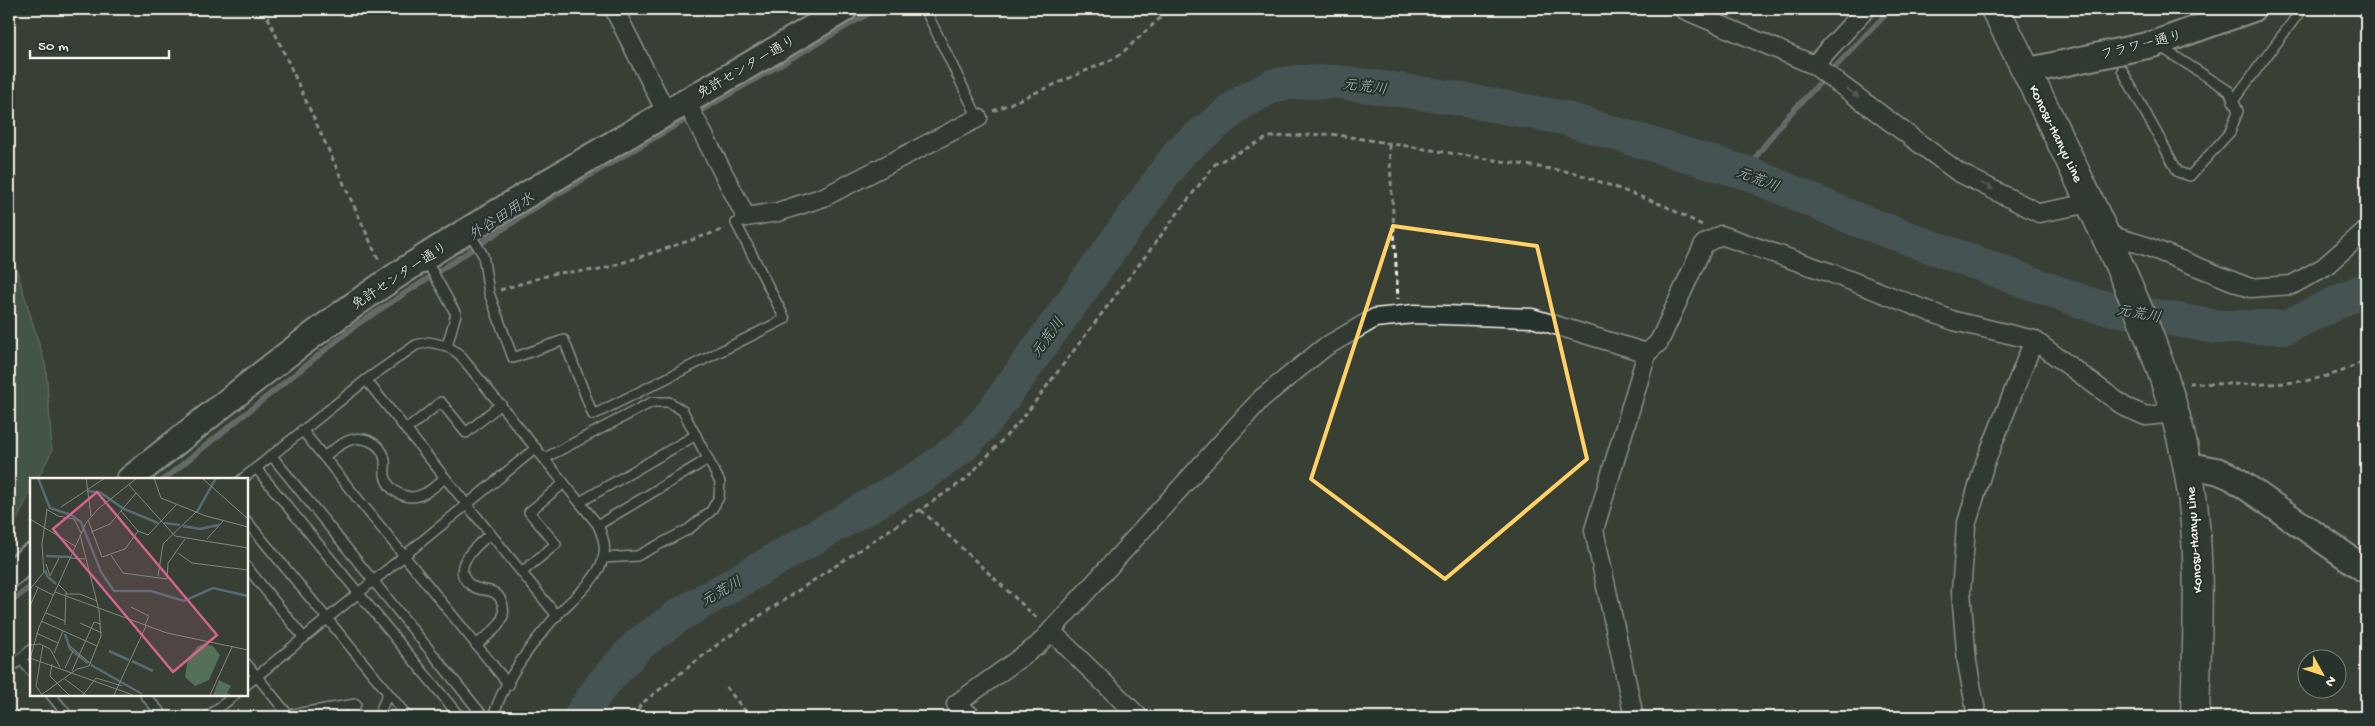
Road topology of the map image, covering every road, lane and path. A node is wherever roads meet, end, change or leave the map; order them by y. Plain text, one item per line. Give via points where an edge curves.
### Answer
1 (264, 9) edge
2 (614, 9) edge
3 (844, 9) edge
4 (925, 9) edge
5 (1170, 9) edge
6 (1683, 9) edge
7 (1866, 9) edge
8 (1995, 9) edge
9 (2252, 9) edge
10 (2302, 9) edge
11 (2154, 44) junction
12 (1814, 65) junction
13 (2122, 70) dead end
14 (2027, 72) junction
15 (2233, 101) junction
16 (676, 106) junction
17 (978, 118) junction
18 (1389, 145) junction
19 (2091, 203) junction
20 (741, 220) junction
21 (2366, 230) edge
22 (468, 231) junction
23 (2106, 234) junction
24 (1721, 235) junction
25 (425, 257) junction
26 (388, 282) junction
27 (489, 293) junction
28 (1399, 316) junction
29 (2034, 340) junction
30 (447, 346) junction
31 (1647, 354) junction
32 (2366, 359) edge
33 (2163, 374) junction
34 (366, 380) junction
35 (501, 404) junction
36 (2173, 413) junction
37 (302, 430) junction
38 (406, 430) junction
39 (696, 435) junction
40 (536, 448) junction
41 (271, 455) junction
42 (325, 456) junction
43 (545, 458) junction
44 (708, 459) junction
45 (2187, 465) junction
46 (256, 468) junction
47 (132, 478) edge
48 (244, 478) edge
49 (445, 478) junction
50 (564, 483) junction
51 (580, 502) junction
52 (467, 505) junction
53 (921, 510) junction
54 (248, 522) edge
55 (598, 524) junction
56 (490, 534) junction
57 (404, 555) junction
58 (30, 558) edge
59 (603, 558) junction
60 (248, 568) edge
61 (2366, 570) edge
62 (522, 572) junction
63 (9, 575) edge
64 (373, 581) junction
65 (358, 593) junction
66 (557, 616) junction
67 (327, 619) junction
68 (1051, 631) junction
69 (304, 638) junction
70 (476, 644) junction
71 (30, 651) edge
72 (21, 659) junction
73 (248, 665) edge
74 (9, 669) edge
75 (30, 670) edge
76 (257, 676) junction
77 (248, 683) edge
78 (509, 685) junction
79 (726, 687) dead end
80 (388, 693) junction
81 (51, 696) edge
82 (146, 696) edge
83 (233, 696) edge
84 (289, 716) edge
85 (69, 717) edge
86 (164, 717) edge
87 (207, 717) edge
88 (351, 717) edge
89 (378, 717) edge
90 (408, 717) edge
91 (460, 717) edge
92 (484, 717) edge
93 (493, 717) edge
94 (634, 717) edge
95 (750, 717) edge
96 (972, 717) edge
97 (1139, 717) edge
98 (1634, 717) edge
99 (1977, 717) edge
100 (2195, 717) edge

1 - 26 path
2 - 16 street
3 - 16 street, 免許センター通り
4 - 17 lane
5 - 17 path via 1110,60
6 - 12 street
7 - 12 street
8 - 14 main road, Konosu-Hanyu Line
9 - 11 street, フラワー通り
10 - 15 lane
11 - 14 street, フラワー通り
11 - 15 lane via 2229,91
12 -> 19 street via 1958,172 2039,213
13 - 15 lane via 2178,172 2190,176 2230,132 2238,111
14 - 19 main road, Konosu-Hanyu Line
16 - 20 street
16 - 22 street, 免許センター通り
17 - 20 street via 824,197
18 - 24 path via 1576,173 1663,205
18 - 28 path
18 - 53 path via 1331,134 1269,137 1215,164 1022,418 966,480
19 - 23 main road, Konosu-Hanyu Line
20 - 27 path via 724,230 600,270 556,273
20 - 27 lane via 785,319 592,415 564,340 513,358
21 - 23 street via 2324,267 2292,286 2250,288 2146,246
22 - 25 street, 免許センター通り
22 - 27 lane via 483,255
23 - 33 main road, Konosu-Hanyu Line
24 - 29 street via 1954,321
24 - 31 street via 1704,244 1659,342
25 - 26 street, 免許センター通り
25 - 30 lane via 456,314
26 - 47 street, 免許センター通り via 323,327
28 - 31 street via 1532,318
28 - 68 street via 1375,318 1325,347 1262,398
29 - 36 street via 2126,407 2146,416
29 - 99 street via 1988,455 1966,526 1961,592 1967,662
30 - 34 lane via 429,342 416,345
30 - 35 lane via 459,354
31 - 98 street via 1594,530
32 - 33 path via 2355,367 2298,383
33 - 36 main road, Konosu-Hanyu Line
34 - 37 lane
34 - 38 lane
35 - 38 lane via 466,433 440,402
35 - 40 lane
36 - 45 main road, Konosu-Hanyu Line
37 - 41 lane
37 - 42 lane
38 - 49 lane
39 - 43 lane via 683,412 669,402 652,402
39 - 44 lane
39 - 51 lane
40 - 43 lane
40 - 52 lane
41 - 46 lane
41 - 64 lane
42 - 49 lane via 344,441 368,439 383,453 388,485 408,498 423,495
42 - 57 lane
43 - 50 lane
44 - 55 lane
44 - 59 lane via 720,482 719,497 711,512 689,529 637,556
45 - 61 street via 2232,477
45 - 100 main road, Konosu-Hanyu Line via 2198,593
46 - 48 lane
46 - 65 lane
49 - 52 lane
50 - 51 lane
50 - 62 lane via 529,512 556,544
51 - 55 lane
52 - 56 lane
52 - 57 lane
53 - 68 path
53 - 94 path via 722,641 641,704
54 - 67 lane
55 - 59 lane via 604,540
56 - 62 lane
56 - 70 lane via 468,554 463,565 465,577 472,586 494,592 502,601 503,621
57 - 64 lane
57 - 70 lane
58 - 63 street
59 - 66 lane via 594,576
60 - 69 lane
62 - 66 lane
64 - 65 lane
64 - 92 lane
65 - 67 lane
65 - 91 lane
66 - 78 lane via 519,664
67 - 69 lane
67 - 80 lane
68 - 96 street via 1038,645 956,704
68 - 97 street
69 - 76 lane
70 - 78 lane
71 - 72 lane
72 - 74 lane
72 - 75 lane
73 - 76 lane
76 - 77 lane
76 - 84 lane
78 - 93 lane
79 - 95 path
80 - 89 lane
80 - 90 lane
81 - 85 lane
82 - 86 lane
83 - 87 lane
84 - 88 lane via 356,704

